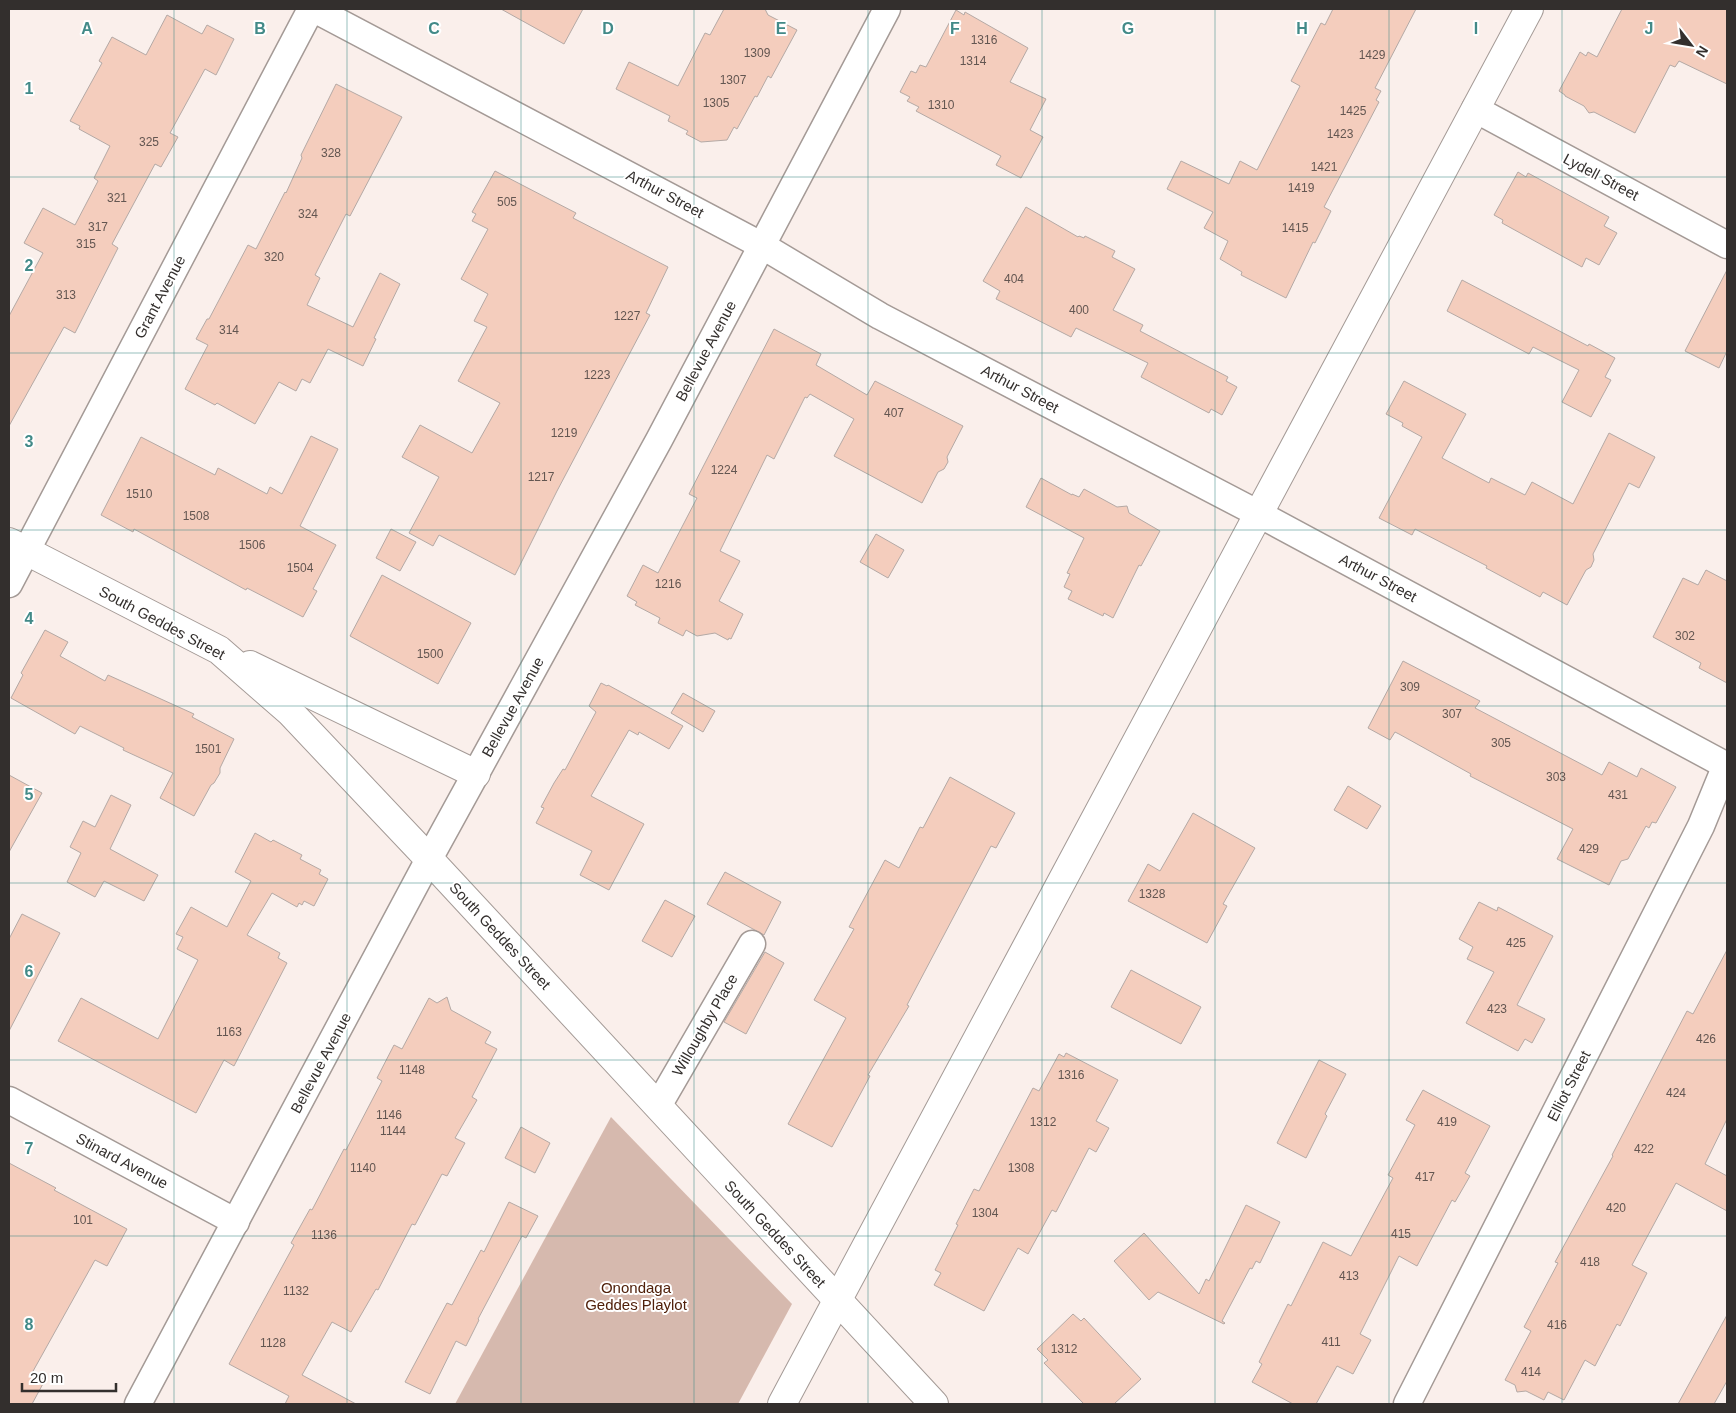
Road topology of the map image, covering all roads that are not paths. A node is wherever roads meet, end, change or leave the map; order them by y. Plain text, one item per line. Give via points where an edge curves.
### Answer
1 (312, 9) edge
2 (887, 9) edge
3 (1529, 9) edge
4 (1475, 109) junction
5 (761, 245) junction
6 (1727, 245) edge
7 (1257, 513) junction
8 (18, 547) edge
9 (9, 584) edge
10 (219, 650) junction
11 (1727, 766) edge
12 (476, 774) junction
13 (429, 859) junction
14 (752, 944) dead end
15 (9, 1100) edge
16 (658, 1106) junction
17 (236, 1222) junction
18 (837, 1300) junction
19 (138, 1404) edge
20 (782, 1404) edge
21 (934, 1404) edge
22 (1407, 1404) edge

1 - 5 street, Arthur Street
1 - 8 street, Grant Avenue
2 - 5 street, Bellevue Avenue
3 - 4 main road
4 - 6 street, Lydell Street
4 - 7 main road
5 - 7 street, Arthur Street via 880,316
5 - 12 street, Bellevue Avenue via 659,440
7 - 11 street, Arthur Street
7 - 18 main road
8 - 9 street, Grant Avenue
8 - 10 main road, South Geddes Street
10 - 12 main road
10 - 13 main road, South Geddes Street via 290,712
11 - 22 street, Elliot Street via 1701,826
12 - 13 street, Bellevue Avenue
13 - 16 main road, South Geddes Street
13 - 17 street, Bellevue Avenue
14 - 16 street, Willoughby Place
15 - 17 street, Stinard Avenue
16 - 18 main road, South Geddes Street
17 - 19 street, Bellevue Avenue
18 - 20 main road
18 - 21 main road, South Geddes Street

